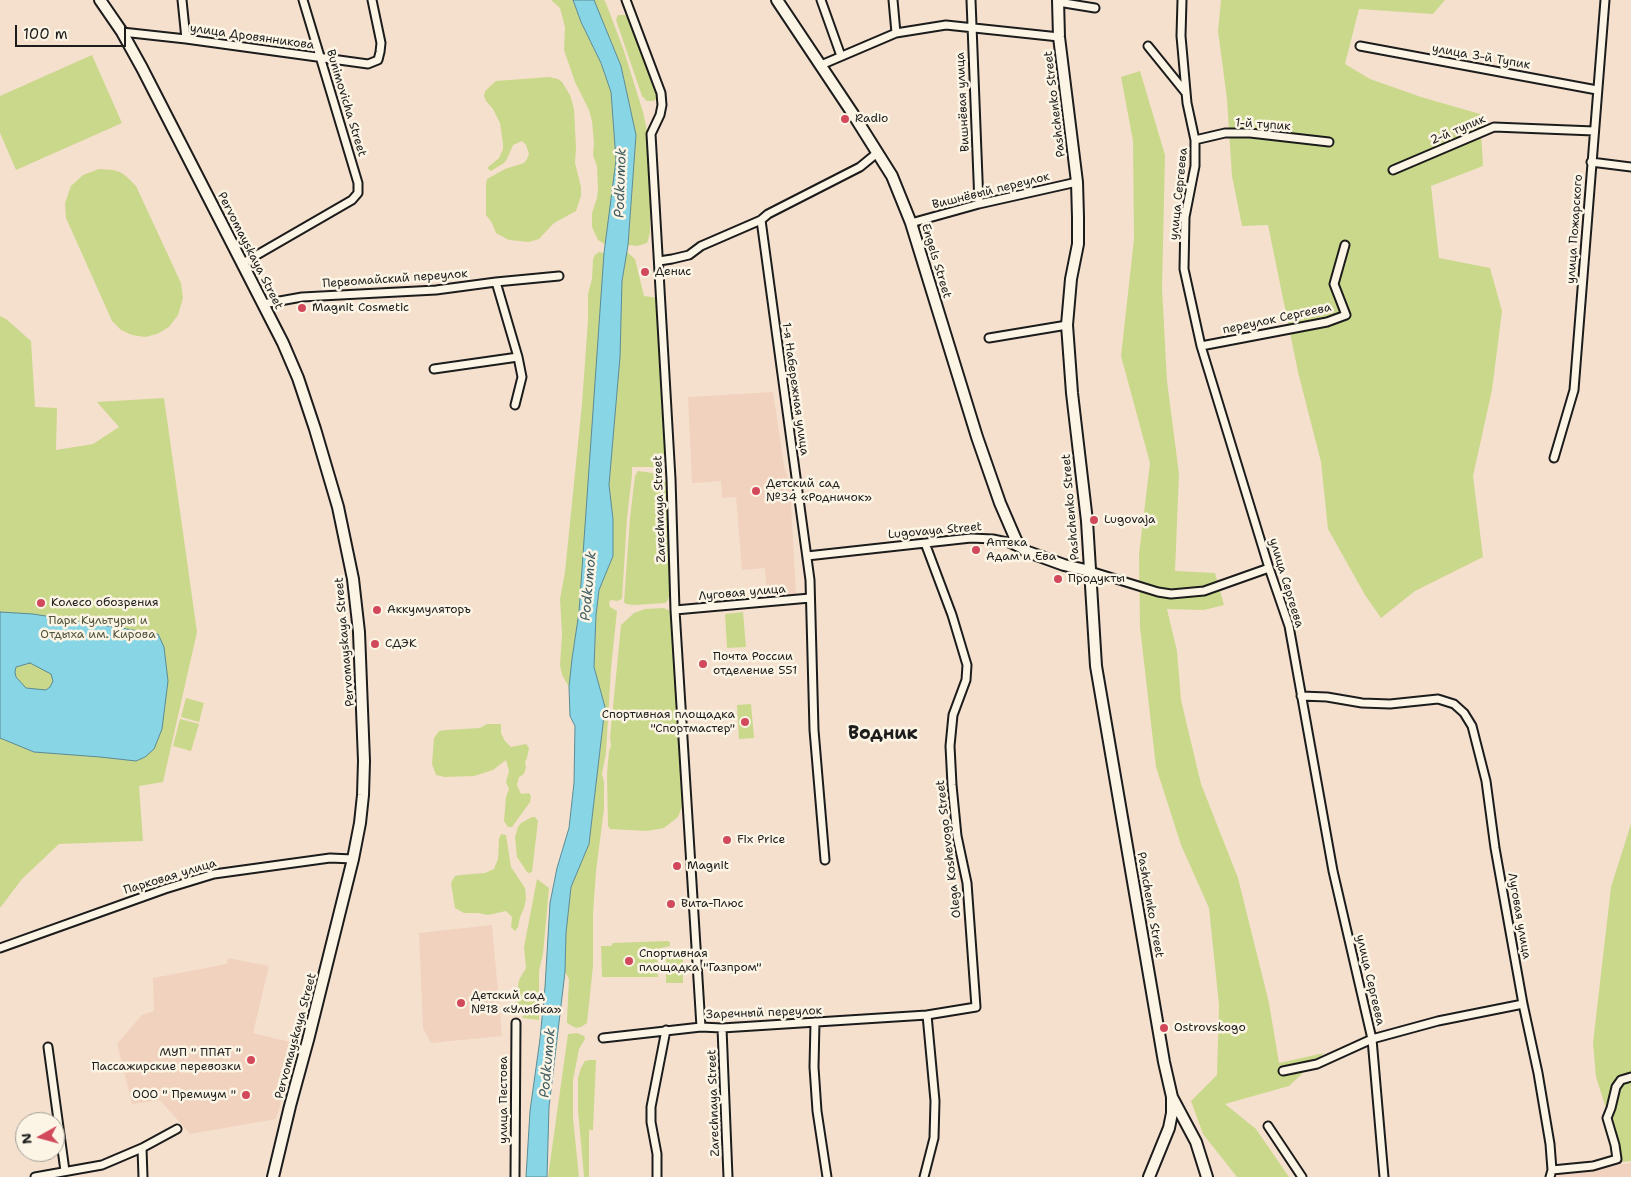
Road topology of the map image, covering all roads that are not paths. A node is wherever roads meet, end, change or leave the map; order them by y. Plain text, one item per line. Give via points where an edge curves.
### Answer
1 (100, 0) edge
2 (182, 0) edge
3 (303, 0) edge
4 (372, 0) edge
5 (626, 0) edge
6 (778, 0) edge
7 (821, 0) edge
8 (893, 0) edge
9 (971, 0) edge
10 (1182, 0) edge
11 (1605, 0) edge
12 (1058, 1) edge
13 (1095, 8) dead end
14 (971, 27) junction
15 (122, 32) junction
16 (896, 33) junction
17 (1059, 36) junction
18 (186, 39) junction
19 (1148, 46) dead end
20 (1360, 46) dead end
21 (841, 56) junction
22 (321, 58) junction
23 (820, 65) junction
24 (1597, 90) junction
25 (1186, 94) junction
26 (1594, 131) junction
27 (1195, 140) junction
28 (1329, 142) dead end
29 (877, 153) junction
30 (1591, 162) junction
31 (1631, 167) edge
32 (1393, 170) dead end
33 (1077, 182) junction
34 (979, 204) junction
35 (761, 220) junction
36 (911, 223) junction
37 (1345, 246) dead end
38 (659, 260) junction
39 (243, 263) junction
40 (559, 276) dead end
41 (496, 282) junction
42 (263, 304) junction
43 (1067, 325) junction
44 (989, 338) dead end
45 (1201, 346) junction
46 (518, 357) junction
47 (434, 369) dead end
48 (515, 405) dead end
49 (1554, 458) dead end
50 (1008, 523) junction
51 (1002, 541) junction
52 (925, 543) junction
53 (1024, 550) junction
54 (807, 556) junction
55 (1269, 568) junction
56 (1090, 571) junction
57 (810, 598) junction
58 (675, 610) junction
59 (1301, 696) junction
60 (353, 859) junction
61 (825, 860) dead end
62 (0, 948) edge
63 (1523, 1004) junction
64 (927, 1015) junction
65 (815, 1022) junction
66 (516, 1023) dead end
67 (701, 1027) junction
68 (722, 1028) junction
69 (666, 1030) junction
70 (603, 1038) dead end
71 (1372, 1039) junction
72 (48, 1047) dead end
73 (1283, 1071) dead end
74 (1631, 1076) edge
75 (1172, 1097) junction
76 (1268, 1126) dead end
77 (176, 1129) dead end
78 (142, 1148) junction
79 (67, 1173) edge
80 (1551, 1174) edge
81 (35, 1177) edge
82 (143, 1177) edge
83 (273, 1177) edge
84 (515, 1177) edge
85 (657, 1177) edge
86 (728, 1177) edge
87 (827, 1177) edge
88 (924, 1177) edge
89 (1149, 1177) edge
90 (1207, 1177) edge
91 (1302, 1177) edge
92 (1384, 1177) edge

1 - 15 street, Pervomayskaya Street
2 - 18 street
3 - 22 street, Bunimovicha Street
4 - 22 street, улица Дровянникова via 381,43 378,60 368,64
5 - 38 street, Zarechnaya Street via 661,93 660,115 651,134
6 - 23 street, Engels Street
7 - 21 street
8 - 16 street
9 - 14 street, Вишнёвая улица
10 - 25 street, улица Сергеева via 1181,36
11 - 24 street, улица Пожарского
12 - 13 street
12 - 17 street, Pashchenko Street
14 - 16 street via 946,26
14 - 17 street
14 - 34 street, Вишнёвая улица
15 - 18 street, улица Дровянникова
15 - 39 street, Pervomayskaya Street
16 - 21 street
17 - 33 street, Pashchenko Street
18 - 22 street, улица Дровянникова
19 - 25 street
20 - 24 street, улица 3-й Тупик
21 - 23 street
22 - 39 street, Bunimovicha Street via 358,183 358,193 352,200
23 - 29 street, Engels Street
24 - 26 street, улица Пожарского
25 - 27 street, улица Сергеева
26 - 30 street, улица Пожарского
26 - 32 street, 2-й тупик via 1494,127
27 - 28 street, 1-й тупик via 1225,133 1250,133
27 - 45 street, улица Сергеева via 1195,166 1185,217 1184,269
29 - 35 street via 860,168
29 - 36 street, Engels Street via 892,176
30 - 31 street
30 - 49 street, улица Пожарского via 1574,390
33 - 34 street, Вишнёвый переулок
33 - 43 street, Pashchenko Street via 1078,244
34 - 36 street, Вишнёвый переулок
35 - 38 street via 700,246 689,255
35 - 54 street, 1-я Набережная улица
36 - 50 street, Engels Street via 977,436
37 - 45 street, переулок Сергеева via 1334,284 1346,315 1327,322
38 - 58 street, Zarechnaya Street
39 - 42 street, Pervomayskaya Street
40 - 41 street, Первомайский переулок
41 - 42 street, Первомайский переулок via 436,290 302,297
41 - 46 street
42 - 60 street, Pervomayskaya Street via 306,404 338,507 353,579 364,761 364,796
43 - 44 street
43 - 56 street, Pashchenko Street
45 - 55 street, улица Сергеева
46 - 47 street
46 - 48 street via 522,377
50 - 51 street via 1009,533
50 - 53 street, Engels Street
51 - 52 street, Lugovaya Street via 972,538
51 - 53 street, Lugovaya Street
52 - 54 street, Lugovaya Street
52 - 64 street, Olega Koshevogo Street via 952,615 966,665 966,680 953,715 950,746 957,836 967,883 976,1006
53 - 56 street, Lugovaya Street
54 - 57 street, 1-я Набережная улица
55 - 56 street via 1204,592 1171,594
55 - 59 street, улица Сергеева via 1289,626
56 - 75 street, Pashchenko Street via 1099,687
57 - 58 street, Луговая улица
57 - 61 street, 1-я Набережная улица via 814,730
58 - 67 street, Zarechnaya Street
59 - 63 street, Луговая улица via 1390,704 1438,699 1454,704 1464,713 1472,726 1486,781
59 - 71 street, улица Сергеева via 1333,871
60 - 62 street, Парковая улица via 330,858 214,874
60 - 83 street, Pervomayskaya Street
63 - 71 street via 1438,1021
63 - 80 street, Луговая улица via 1550,1144
64 - 65 street, Заречный переулок
64 - 88 street via 935,1101 934,1138
65 - 68 street, Заречный переулок
65 - 87 street via 816,1094
66 - 84 street, улица Пестова
67 - 68 street, Заречный переулок
67 - 69 street, Заречный переулок
68 - 86 street, Zarechnaya Street
69 - 70 street, Заречный переулок
69 - 85 street via 651,1107
71 - 73 street via 1317,1064
71 - 92 street, улица Сергеева
72 - 79 street
74 - 80 street via 1621,1080 1616,1087 1607,1118 1616,1159
75 - 89 street via 1169,1128
75 - 90 street via 1196,1142
76 - 91 street
77 - 78 street
78 - 79 street via 102,1165
78 - 82 street
79 - 81 street

